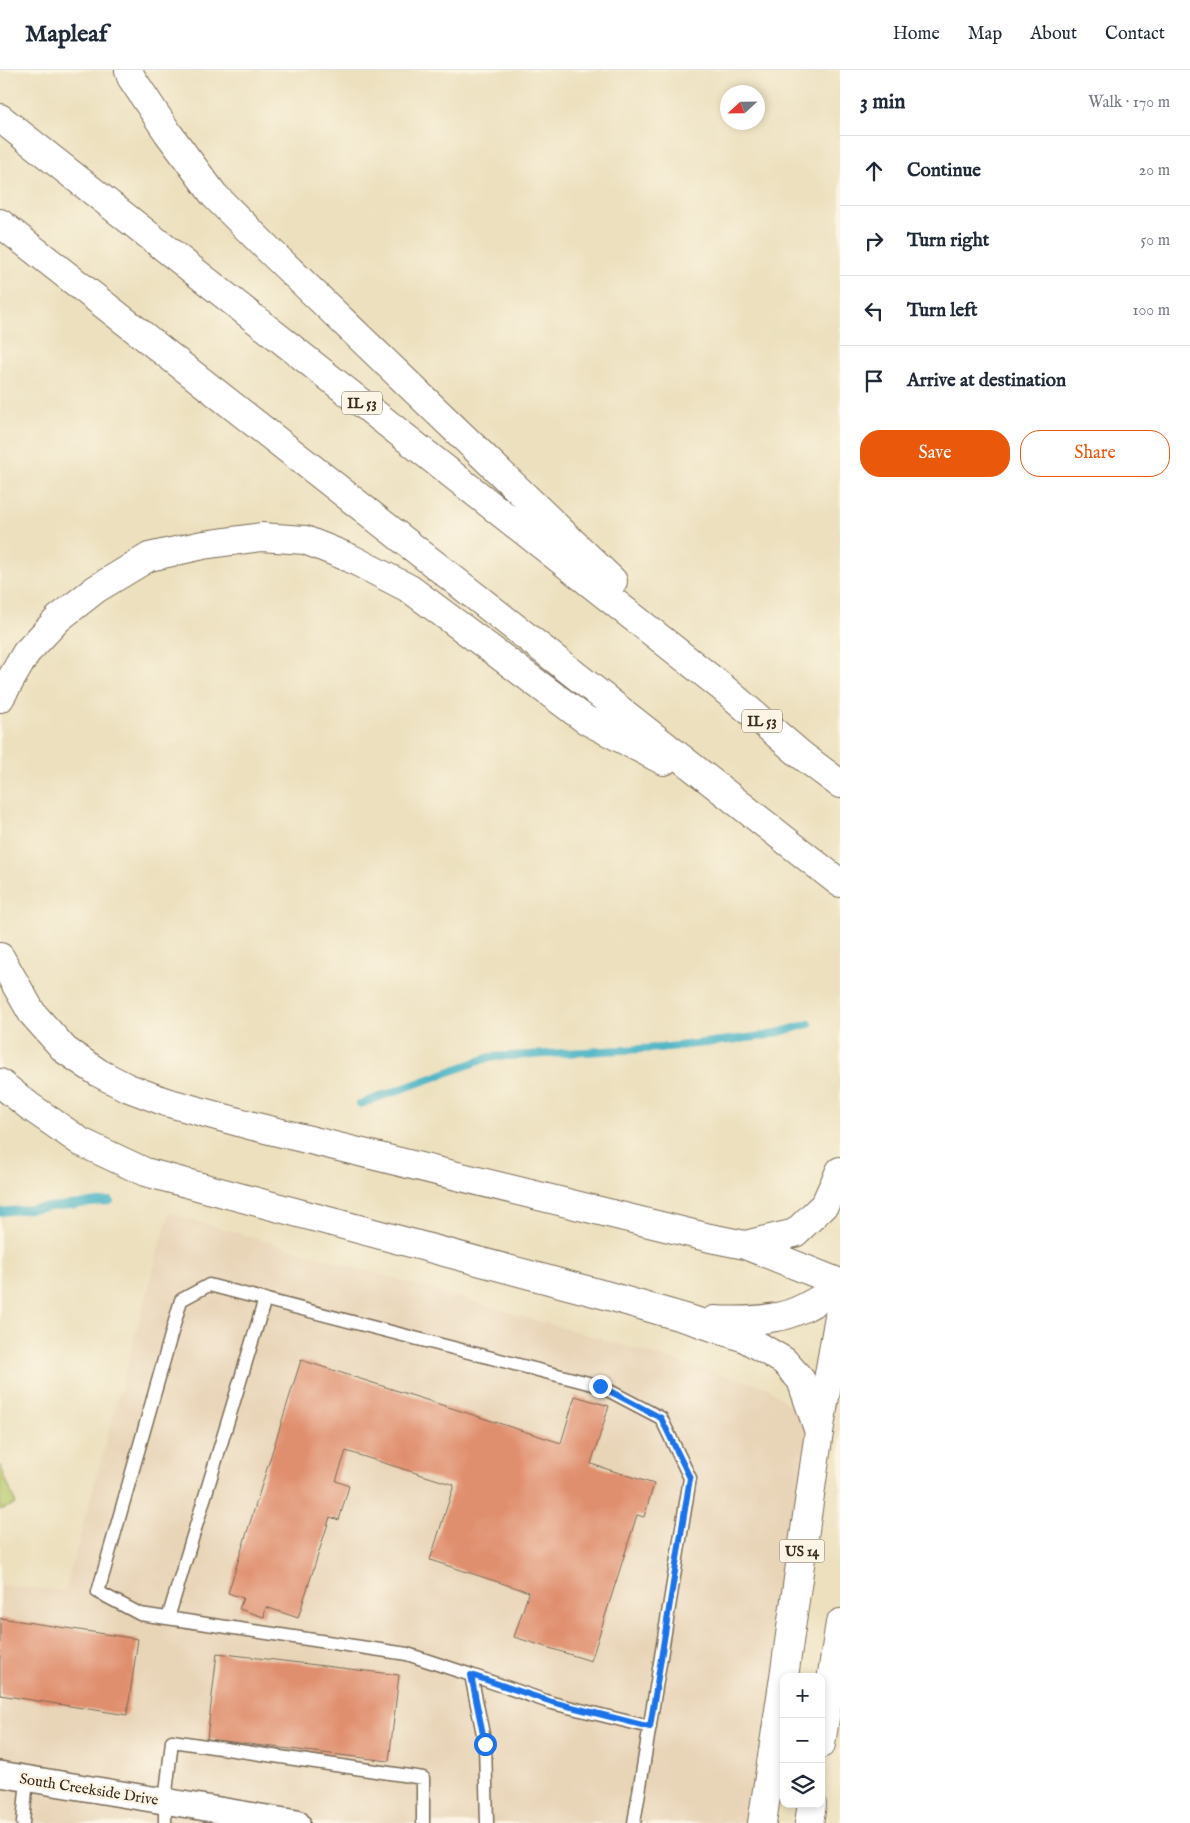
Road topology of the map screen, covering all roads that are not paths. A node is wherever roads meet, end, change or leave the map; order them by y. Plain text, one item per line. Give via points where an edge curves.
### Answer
1 (129, 70) edge
2 (0, 118) edge
3 (0, 223) edge
4 (723, 688) junction
5 (0, 698) edge
6 (840, 784) edge
7 (722, 791) junction
8 (840, 883) edge
9 (0, 957) edge
10 (0, 1083) edge
11 (840, 1171) edge
12 (745, 1245) junction
13 (840, 1283) edge
14 (840, 1287) edge
15 (265, 1299) junction
16 (840, 1310) edge
17 (692, 1320) junction
18 (819, 1432) junction
19 (168, 1618) junction
20 (840, 1623) edge
21 (785, 1673) edge
22 (471, 1675) junction
23 (780, 1704) edge
24 (825, 1719) edge
25 (650, 1727) junction
26 (0, 1774) edge
27 (27, 1779) junction
28 (811, 1808) edge
29 (165, 1812) edge
30 (23, 1823) edge
31 (297, 1823) edge
32 (424, 1823) edge
33 (487, 1823) edge
34 (634, 1823) edge
35 (762, 1823) edge
36 (809, 1823) edge

1 - 4 main road via 168,133 214,196
2 - 4 main road, IL 53
3 - 7 main road
4 - 6 main road, IL 53
5 - 7 main road via 26,653 58,618 96,589 148,557 261,537 305,540 350,558 410,589 586,720
7 - 8 main road
9 - 12 main road via 32,1013 65,1050 126,1087 166,1102 253,1126
10 - 17 main road via 81,1142 145,1172
11 - 12 main road via 824,1204 795,1232
12 - 13 main road
14 - 17 main road via 811,1304 778,1317 736,1321
15 - 19 lane
15 - 19 lane via 209,1285 181,1300 98,1592 140,1614
15 - 25 lane via 600,1386 661,1418 690,1478
16 - 18 main road, US 14
17 - 18 main road via 745,1338 784,1360 801,1380
18 - 21 main road, US 14
19 - 22 lane via 407,1654
20 - 24 main road
22 - 25 lane via 552,1702
22 - 33 lane via 485,1744
23 - 35 main road, US 14
25 - 34 lane
26 - 27 street, South Creekside Drive
27 - 29 street, South Creekside Drive
27 - 30 lane
28 - 36 main road
29 - 31 street, South Creekside Drive
29 - 32 lane via 172,1742 423,1778

